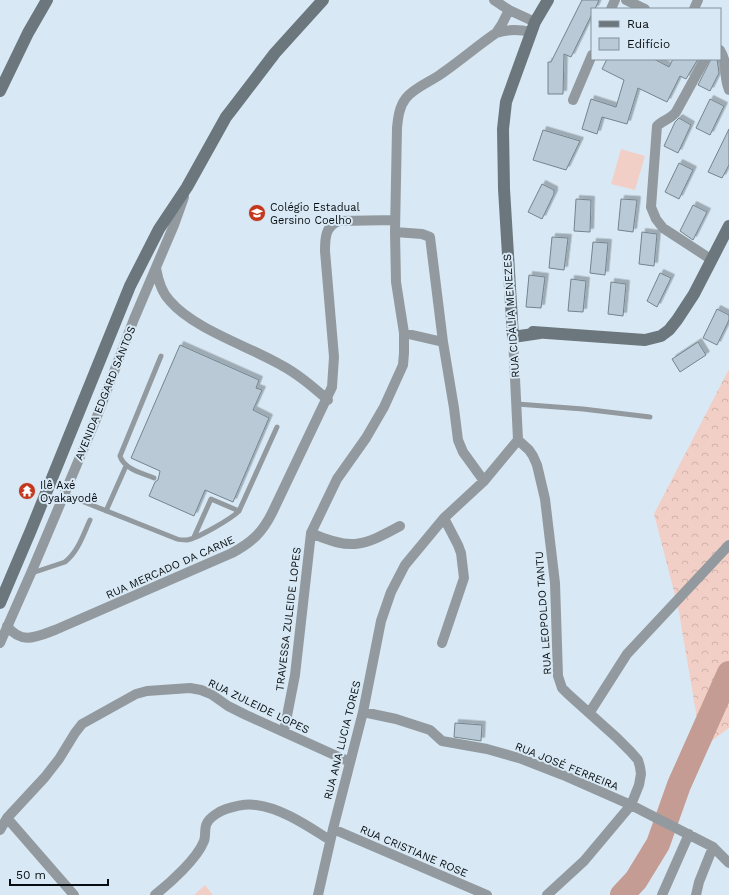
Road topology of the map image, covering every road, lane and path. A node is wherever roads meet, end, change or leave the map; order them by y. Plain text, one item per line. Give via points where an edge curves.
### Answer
1 (47, 0) edge
2 (323, 0) edge
3 (494, 0) edge
4 (548, 0) edge
5 (626, 0) edge
6 (643, 8) edge
7 (509, 10) junction
8 (533, 27) junction
9 (496, 33) junction
10 (724, 50) edge
11 (591, 57) edge
12 (703, 60) edge
13 (729, 90) edge
14 (0, 91) edge
15 (573, 100) dead end
16 (187, 187) junction
17 (395, 220) junction
18 (729, 226) edge
19 (395, 232) junction
20 (712, 260) junction
21 (156, 267) junction
22 (404, 333) junction
23 (512, 333) junction
24 (443, 342) junction
25 (161, 356) dead end
26 (328, 400) junction
27 (517, 404) junction
28 (650, 417) dead end
29 (277, 427) dead end
30 (518, 440) junction
31 (126, 466) junction
32 (154, 478) dead end
33 (484, 481) junction
34 (64, 494) junction
35 (106, 511) junction
36 (239, 511) junction
37 (444, 518) junction
38 (90, 520) dead end
39 (400, 526) dead end
40 (311, 534) junction
41 (194, 537) junction
42 (729, 545) edge
43 (31, 573) junction
44 (0, 603) edge
45 (7, 626) junction
46 (0, 643) edge
47 (442, 643) dead end
48 (363, 712) junction
49 (590, 712) junction
50 (284, 731) junction
51 (350, 762) junction
52 (631, 805) junction
53 (7, 818) junction
54 (333, 829) junction
55 (0, 830) edge
56 (689, 834) junction
57 (330, 840) junction
58 (713, 847) junction
59 (729, 863) edge
60 (74, 895) edge
61 (155, 895) edge
62 (318, 895) edge
63 (487, 895) edge
64 (548, 895) edge
65 (662, 895) edge
66 (696, 895) edge

1 - 14 main road
2 - 16 main road, AVENIDA EDGARD SANTOS via 275,53 226,117
3 - 7 street
4 - 8 main road, RUA CIDÁLIA MENEZES
5 - 6 street
7 - 8 street
7 - 9 street
8 - 9 street
8 - 23 main road, RUA CIDÁLIA MENEZES via 506,102 503,129
9 - 17 street, TRAVESSA ZULEIDE LOPES via 406,98 398,115
10 - 13 street via 728,59 726,73
11 - 15 street
12 - 20 street via 676,112 657,126 652,207 656,219 663,228
16 - 21 street, AVENIDA EDGARD SANTOS
16 - 44 main road, AVENIDA EDGARD SANTOS via 160,229 130,286
17 - 19 street, TRAVESSA ZULEIDE LOPES
17 - 26 street, RUA MERCADO DA CARNE via 338,221 326,233 325,251 334,357 332,387
18 - 20 main road
19 - 22 street, TRAVESSA ZULEIDE LOPES via 396,282
19 - 24 street via 430,237
20 - 23 main road via 694,294 669,330 661,336 645,340
21 - 26 street via 163,291 186,315 283,365
21 - 34 street, AVENIDA EDGARD SANTOS
22 - 24 street
22 - 40 street, TRAVESSA ZULEIDE LOPES via 403,365 395,384 366,438 336,478
23 - 27 street, RUA CIDÁLIA MENEZES
24 - 33 street via 458,440 463,452
25 - 31 lane via 120,456
26 - 45 street, RUA MERCADO DA CARNE via 264,529 245,546 159,586 37,636 18,637
27 - 28 lane
27 - 30 street, RUA CIDÁLIA MENEZES
29 - 36 lane
30 - 33 street
30 - 49 street, RUA LEOPOLDO TANTU via 533,456 545,499 555,583 558,676 562,688
31 - 32 lane
31 - 35 lane
33 - 37 street
34 - 35 lane
34 - 43 street, AVENIDA EDGARD SANTOS
35 - 41 lane via 178,539
36 - 41 lane
36 - 41 lane via 211,499
37 - 47 street via 461,553 464,578
37 - 48 street, RUA ANA LUCIA TORES via 405,565 391,592 381,621
38 - 43 lane via 75,553 69,559
39 - 40 street via 376,539 351,545
40 - 50 street, TRAVESSA ZULEIDE LOPES via 296,668
42 - 49 street via 627,654
43 - 45 street, AVENIDA EDGARD SANTOS
45 - 46 street, AVENIDA EDGARD SANTOS
48 - 51 street, RUA ANA LUCIA TORES
48 - 52 street, RUA JOSÉ FERREIRA via 430,730 439,740 445,742 487,749 522,759
49 - 52 street, RUA LEOPOLDO TANTU via 631,752 640,767 639,785
50 - 51 street, RUA ZULEIDE LOPES
50 - 53 street, RUA ZULEIDE LOPES via 246,715 201,690 174,688 136,694 82,724 45,777
51 - 54 street, RUA ANA LUCIA TORES
52 - 56 street, RUA JOSÉ FERREIRA
52 - 64 street, RUA LEOPOLDO TANTU via 584,861
53 - 55 street, RUA ZULEIDE LOPES
53 - 60 street
54 - 57 street, RUA ANA LUCIA TORES
54 - 63 street, RUA CRISTIANE ROSE
56 - 58 street, RUA JOSÉ FERREIRA
56 - 65 street
57 - 61 street via 290,816 256,805 236,806 223,810 207,823 205,840 196,855
57 - 62 street, RUA ANA LUCIA TORES
58 - 59 street, RUA JOSÉ FERREIRA
58 - 66 street

